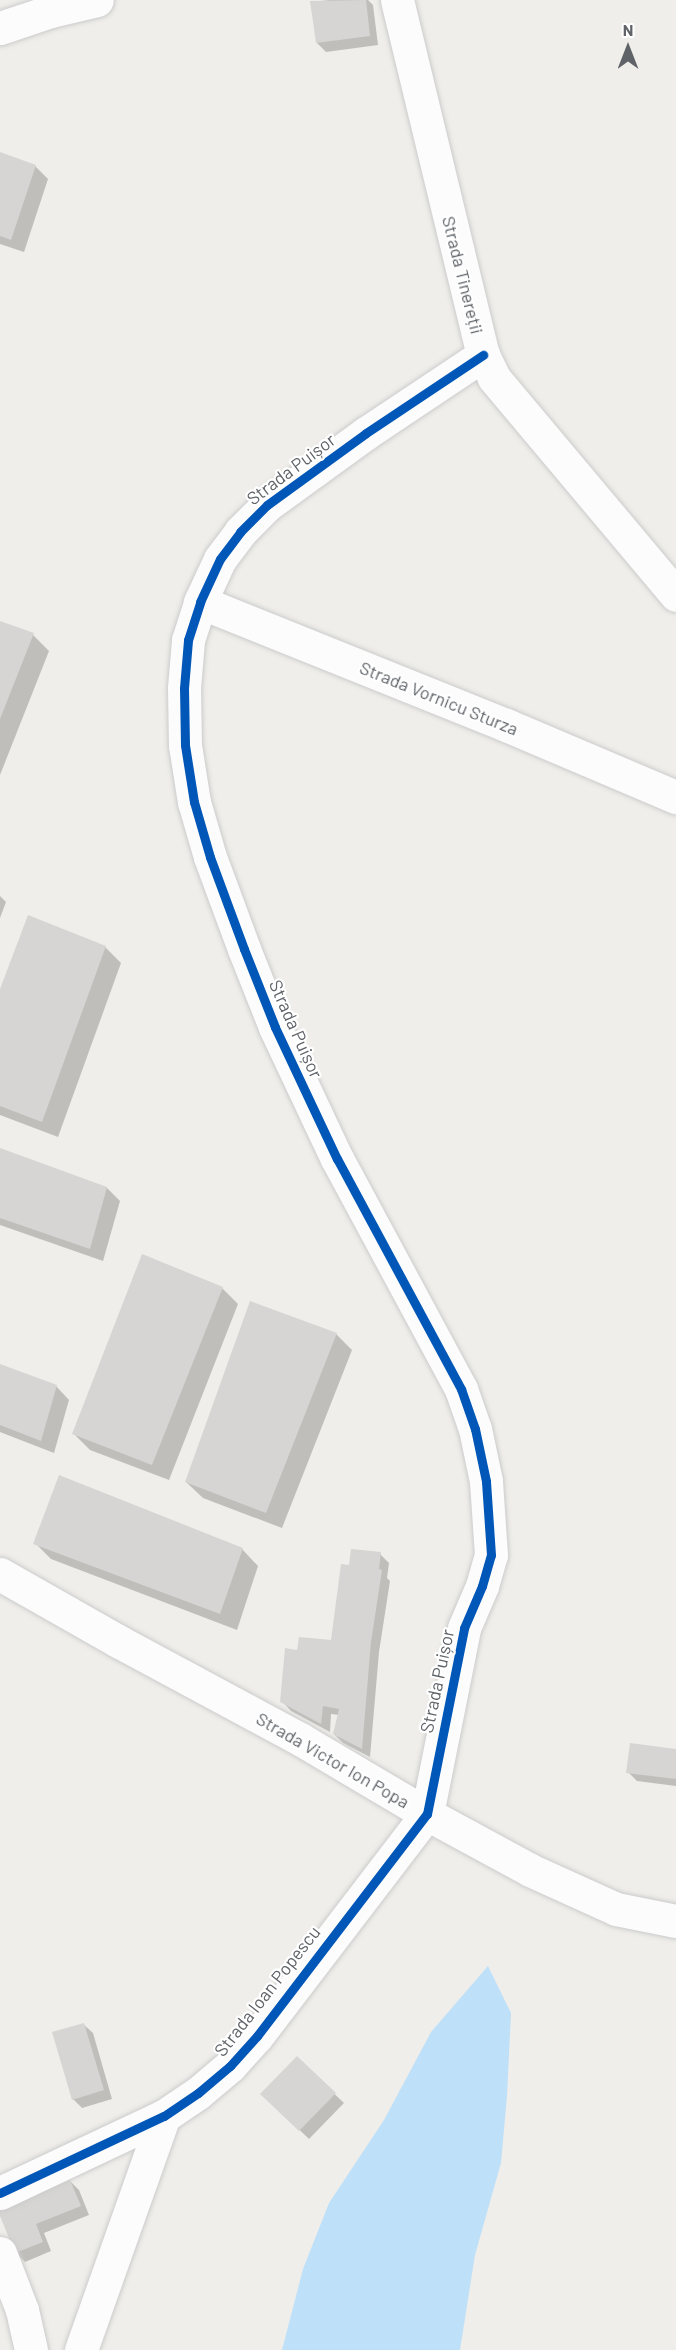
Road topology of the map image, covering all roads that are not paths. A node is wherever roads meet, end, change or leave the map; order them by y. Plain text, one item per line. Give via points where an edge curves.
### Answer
1 (97, 0) edge
2 (397, 0) edge
3 (0, 28) edge
4 (483, 355) junction
5 (664, 564) edge
6 (676, 595) edge
7 (201, 602) junction
8 (676, 797) edge
9 (0, 1574) edge
10 (427, 1814) junction
11 (676, 1921) edge
12 (164, 2116) junction
13 (0, 2193) edge
14 (0, 2253) edge
15 (31, 2350) edge
16 (81, 2350) edge

1 - 3 street
2 - 4 street, Strada Tinereții
4 - 5 street, Strada Tinereții via 511,401
4 - 7 street, Strada Puișor via 267,505 220,560
5 - 6 street, Strada Tinereții
7 - 8 street, Strada Vornicu Sturza
7 - 10 street, Strada Puișor via 188,640 185,745 194,802 210,857 294,1068 337,1158 461,1389 475,1429 486,1481 491,1555 464,1628
9 - 10 street, Strada Victor Ion Popa via 300,1739
10 - 11 street, Strada Victor Ion Popa via 530,1870 615,1909
10 - 12 street, Strada Ioan Popescu via 257,2036 222,2073
12 - 13 street, Strada Ioan Popescu
12 - 16 street
14 - 15 street via 22,2310

